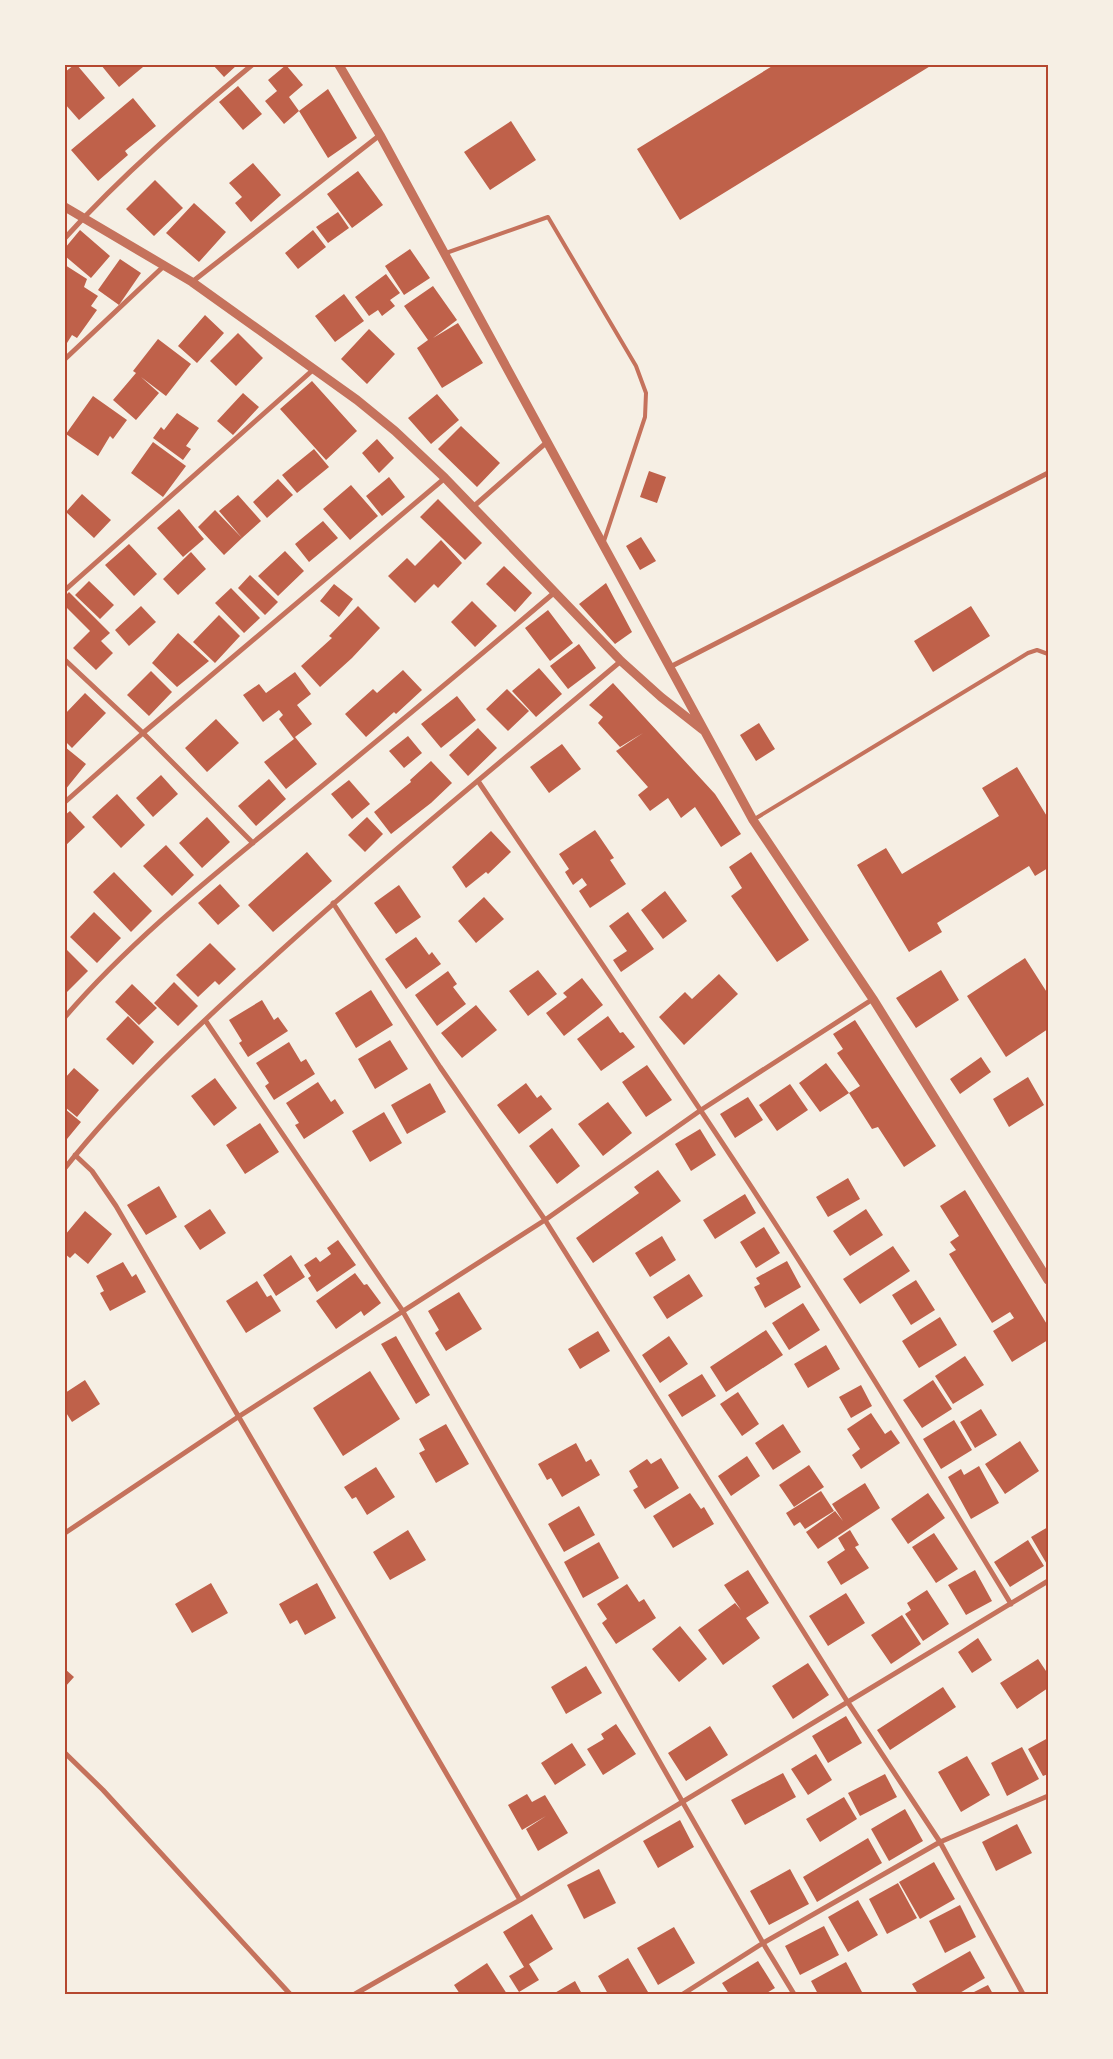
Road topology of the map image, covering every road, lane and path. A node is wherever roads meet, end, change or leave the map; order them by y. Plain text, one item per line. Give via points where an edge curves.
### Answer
1 (252, 65) edge
2 (339, 65) edge
3 (380, 135) junction
4 (65, 207) edge
5 (84, 217) junction
6 (65, 238) edge
7 (444, 254) junction
8 (165, 265) junction
9 (192, 282) junction
10 (65, 359) edge
11 (314, 369) junction
12 (547, 442) junction
13 (1048, 473) edge
14 (445, 478) junction
15 (474, 507) junction
16 (603, 546) junction
17 (65, 590) edge
18 (555, 592) junction
19 (1048, 654) edge
20 (65, 660) edge
21 (621, 661) junction
22 (670, 667) junction
23 (143, 733) junction
24 (707, 733) junction
25 (478, 781) junction
26 (65, 802) edge
27 (753, 820) junction
28 (253, 843) junction
29 (333, 903) junction
30 (873, 999) junction
31 (65, 1017) edge
32 (205, 1020) junction
33 (702, 1110) junction
34 (75, 1155) junction
35 (65, 1168) edge
36 (544, 1220) junction
37 (1048, 1280) edge
38 (402, 1310) junction
39 (238, 1416) junction
40 (65, 1533) edge
41 (1048, 1581) edge
42 (1011, 1604) junction
43 (847, 1701) junction
44 (65, 1753) edge
45 (1048, 1796) edge
46 (683, 1802) junction
47 (940, 1842) junction
48 (520, 1900) junction
49 (763, 1943) junction
50 (290, 1994) edge
51 (355, 1994) edge
52 (683, 1994) edge
53 (794, 1994) edge
54 (1023, 1994) edge

1 - 5 street
2 - 3 street
3 - 7 street
3 - 9 street
4 - 5 street
5 - 6 street
5 - 8 street
7 - 12 street
7 - 16 lane via 548,217 636,366 646,393 645,417
8 - 9 street
8 - 10 street
9 - 11 street
11 - 14 street via 395,431
11 - 17 street
12 - 15 street
12 - 16 street
13 - 22 street
14 - 15 street
14 - 23 street
15 - 18 street
16 - 22 street
18 - 21 street
18 - 28 street
19 - 27 lane via 1037,650 1028,653
20 - 23 street
21 - 24 street
21 - 25 street
22 - 24 street
23 - 26 street
23 - 28 street
24 - 27 street
25 - 29 street
25 - 33 street
27 - 30 street
28 - 31 street via 123,957
29 - 32 street
29 - 36 street
30 - 33 street
30 - 37 street
32 - 34 street
32 - 38 street
33 - 36 street
33 - 42 street via 855,1349
34 - 35 street
34 - 39 street via 92,1171 116,1206
36 - 38 street
36 - 43 street
38 - 39 street
38 - 46 street
39 - 40 street
39 - 48 street
41 - 42 street
42 - 43 street
43 - 46 street
43 - 47 street
44 - 50 street via 104,1790
45 - 47 street
46 - 48 street
46 - 49 street
47 - 49 street
47 - 54 street
48 - 51 street
49 - 52 street
49 - 53 street

